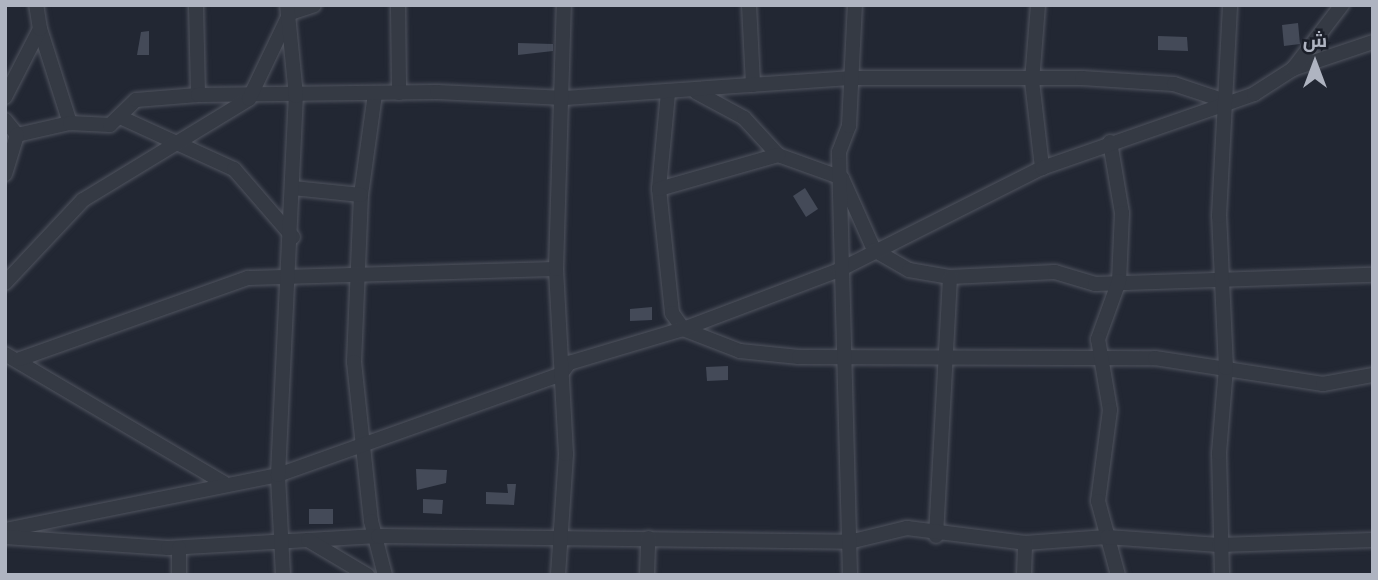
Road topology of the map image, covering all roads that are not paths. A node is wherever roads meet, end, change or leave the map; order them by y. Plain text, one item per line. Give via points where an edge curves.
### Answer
1 (36, 5) edge
2 (196, 5) edge
3 (287, 5) edge
4 (314, 5) edge
5 (398, 5) edge
6 (564, 5) edge
7 (749, 5) edge
8 (855, 5) edge
9 (1038, 5) edge
10 (1230, 5) edge
11 (1342, 5) edge
12 (40, 29) junction
13 (288, 30) junction
14 (1373, 42) edge
15 (1293, 69) junction
16 (849, 78) junction
17 (1032, 81) junction
18 (753, 85) junction
19 (696, 92) junction
20 (399, 93) junction
21 (668, 93) junction
22 (374, 94) junction
23 (198, 95) junction
24 (296, 96) junction
25 (5, 97) edge
26 (565, 98) junction
27 (248, 99) junction
28 (1222, 100) junction
29 (122, 118) junction
30 (5, 120) edge
31 (70, 123) junction
32 (17, 135) junction
33 (176, 141) junction
34 (1110, 142) junction
35 (778, 155) junction
36 (1042, 167) junction
37 (5, 174) edge
38 (842, 178) junction
39 (293, 188) junction
40 (659, 189) junction
41 (361, 195) junction
42 (293, 237) junction
43 (874, 250) junction
44 (556, 269) junction
45 (839, 270) junction
46 (361, 274) junction
47 (1373, 275) edge
48 (950, 277) junction
49 (290, 278) junction
50 (1224, 278) junction
51 (1119, 281) junction
52 (5, 284) edge
53 (683, 329) junction
54 (5, 354) edge
55 (848, 356) junction
56 (20, 359) junction
57 (946, 359) junction
58 (1097, 362) junction
59 (1226, 368) junction
60 (561, 374) junction
61 (1373, 375) edge
62 (363, 448) junction
63 (278, 475) junction
64 (224, 483) junction
65 (5, 530) edge
66 (378, 536) junction
67 (936, 536) junction
68 (5, 537) edge
69 (1107, 537) junction
70 (648, 538) junction
71 (306, 539) junction
72 (1373, 540) edge
73 (283, 541) junction
74 (561, 541) junction
75 (849, 542) junction
76 (1025, 543) junction
77 (1219, 545) junction
78 (178, 548) junction
79 (179, 575) edge
80 (283, 575) edge
81 (367, 575) edge
82 (384, 575) edge
83 (558, 575) edge
84 (647, 575) edge
85 (850, 575) edge
86 (1024, 575) edge
87 (1118, 575) edge
88 (1222, 575) edge

1 - 12 street
2 - 23 street
3 - 13 street
4 - 13 street via 290,13
5 - 20 street
6 - 26 street
7 - 18 street
8 - 16 street
9 - 17 street
10 - 28 street
11 - 15 street
12 - 25 street
12 - 31 street
13 - 24 street
13 - 27 street
14 - 15 street
15 - 28 street via 1254,94
16 - 17 street
16 - 18 street
16 - 38 street
17 - 28 street via 1174,84
17 - 36 street
18 - 19 street
19 - 21 street
19 - 35 street via 744,118
20 - 22 street
20 - 26 street
21 - 26 street
21 - 40 street
22 - 24 street
22 - 41 street
23 - 27 street
23 - 29 street via 136,100
24 - 27 street
24 - 39 street
26 - 44 street
27 - 33 street
28 - 34 street
28 - 50 street
29 - 31 street via 110,125
29 - 33 street
30 - 32 street
31 - 32 street
32 - 37 street
33 - 42 street via 252,183
33 - 52 street via 83,200
34 - 36 street
34 - 51 street via 1122,212
35 - 38 street
35 - 40 street
36 - 43 street
38 - 43 street
38 - 45 street
39 - 41 street
39 - 42 street
40 - 53 street via 672,313
41 - 46 street
42 - 49 street
43 - 45 street
43 - 48 street via 909,270
44 - 46 street
44 - 60 street
45 - 53 street
45 - 55 street
46 - 49 street
46 - 62 street via 354,362
47 - 50 street
48 - 51 street via 1055,272 1095,284
48 - 57 street
49 - 56 street via 248,278
49 - 63 street
50 - 51 street
50 - 59 street
51 - 58 street
53 - 55 street via 740,351
53 - 60 street via 569,363
54 - 56 street
55 - 57 street
55 - 75 street
56 - 64 street
57 - 58 street
57 - 67 street
58 - 59 street via 1155,358
58 - 69 street via 1110,410 1098,501
59 - 61 street via 1323,384
59 - 77 street
60 - 62 street
60 - 74 street
62 - 63 street
62 - 66 street
63 - 64 street
63 - 73 street
64 - 65 street
66 - 71 street
66 - 74 street
66 - 82 street
67 - 75 street via 907,528
67 - 76 street
68 - 78 street
69 - 76 street
69 - 77 street
69 - 87 street
70 - 74 street
70 - 75 street
70 - 84 street
71 - 73 street
71 - 81 street via 356,562
72 - 77 street
73 - 78 street
73 - 80 street
74 - 83 street
75 - 85 street
76 - 86 street
77 - 88 street
78 - 79 street

